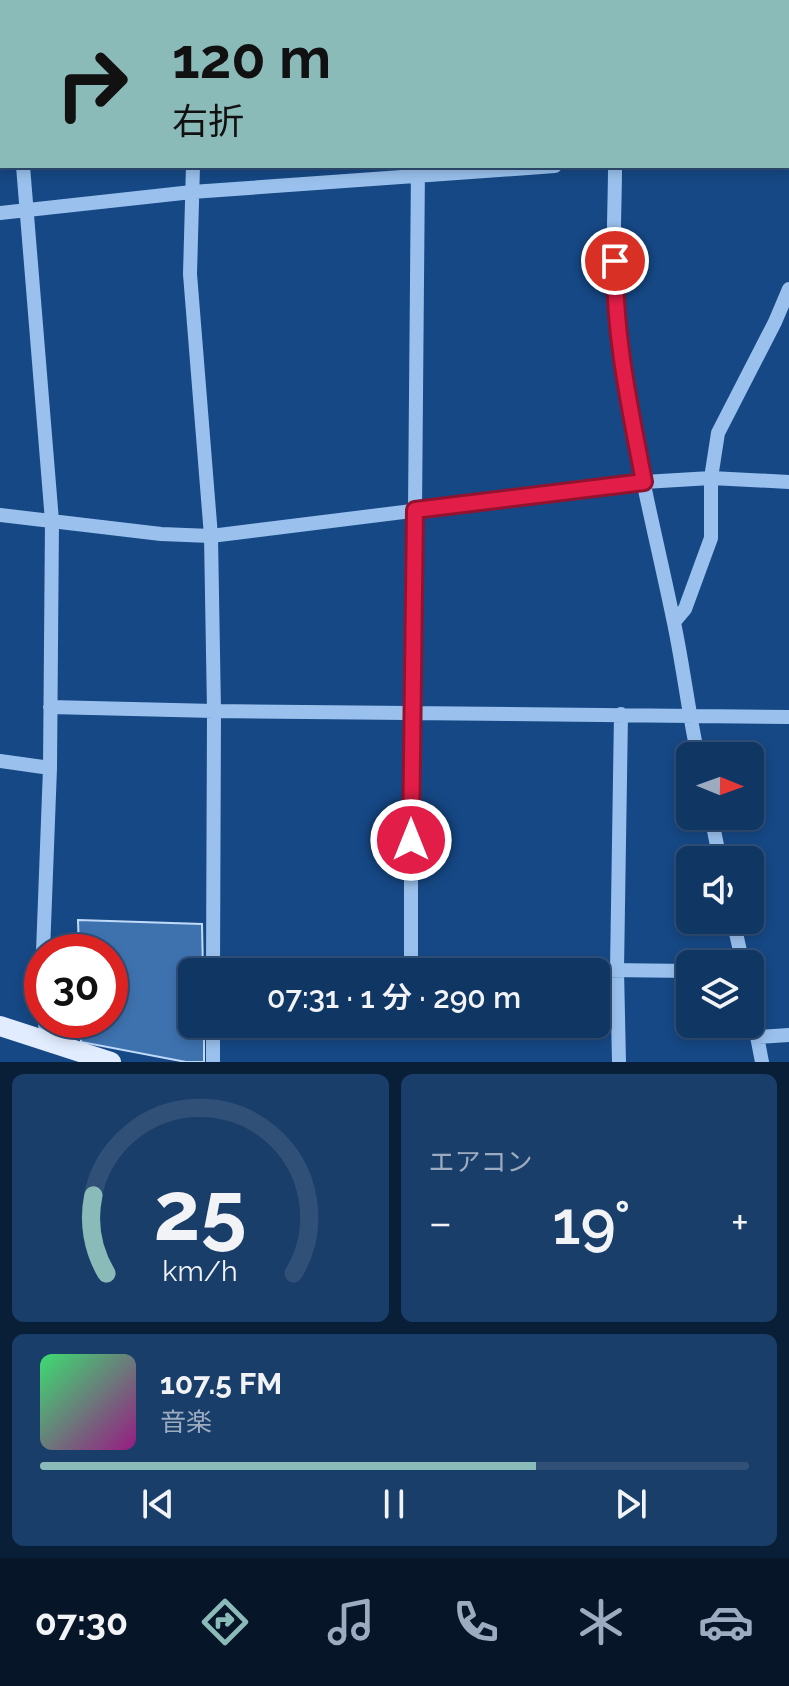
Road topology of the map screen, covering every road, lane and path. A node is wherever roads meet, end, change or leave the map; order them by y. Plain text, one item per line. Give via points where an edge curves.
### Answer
1 (23, 168) edge
2 (193, 168) edge
3 (500, 168) edge
4 (615, 168) edge
5 (418, 171) edge
6 (192, 192) junction
7 (26, 211) junction
8 (0, 213) edge
9 (789, 289) edge
10 (711, 478) junction
11 (644, 482) junction
12 (789, 482) edge
13 (415, 510) junction
14 (0, 515) edge
15 (52, 521) junction
16 (211, 536) junction
17 (674, 622) junction
18 (50, 707) junction
19 (214, 711) junction
20 (411, 712) junction
21 (621, 714) junction
22 (689, 715) junction
23 (789, 717) edge
24 (695, 742) edge
25 (0, 761) edge
26 (50, 768) junction
27 (44, 934) edge
28 (213, 958) edge
29 (411, 958) edge
30 (610, 970) edge
31 (617, 970) junction
32 (676, 971) edge
33 (0, 1026) edge
34 (789, 1035) edge
35 (764, 1037) edge
36 (46, 1038) edge
37 (213, 1038) edge
38 (758, 1038) edge
39 (46, 1041) junction
40 (111, 1062) edge
41 (213, 1062) edge
42 (619, 1062) edge
43 (762, 1062) edge

1 - 7 street
2 - 6 street
3 - 5 street
4 - 11 street via 614,292
5 - 6 street
5 - 13 street
6 - 7 street
6 - 16 street via 190,274
7 - 8 street
7 - 15 street
9 - 10 street via 718,433
10 - 11 street
10 - 12 street
10 - 17 street via 711,538 685,609
11 - 13 street
11 - 17 street
13 - 16 street
13 - 20 street
14 - 15 street
15 - 16 street
15 - 18 street
16 - 19 street
17 - 22 street
18 - 19 street
18 - 26 street
19 - 20 street
19 - 28 street
20 - 21 street
20 - 29 street
21 - 22 street
21 - 31 street
22 - 23 street
22 - 24 street
25 - 26 street
26 - 27 street
30 - 31 street
31 - 32 street
31 - 42 street
33 - 39 main road
34 - 35 street
36 - 39 street
37 - 41 street
38 - 43 street
39 - 40 main road

